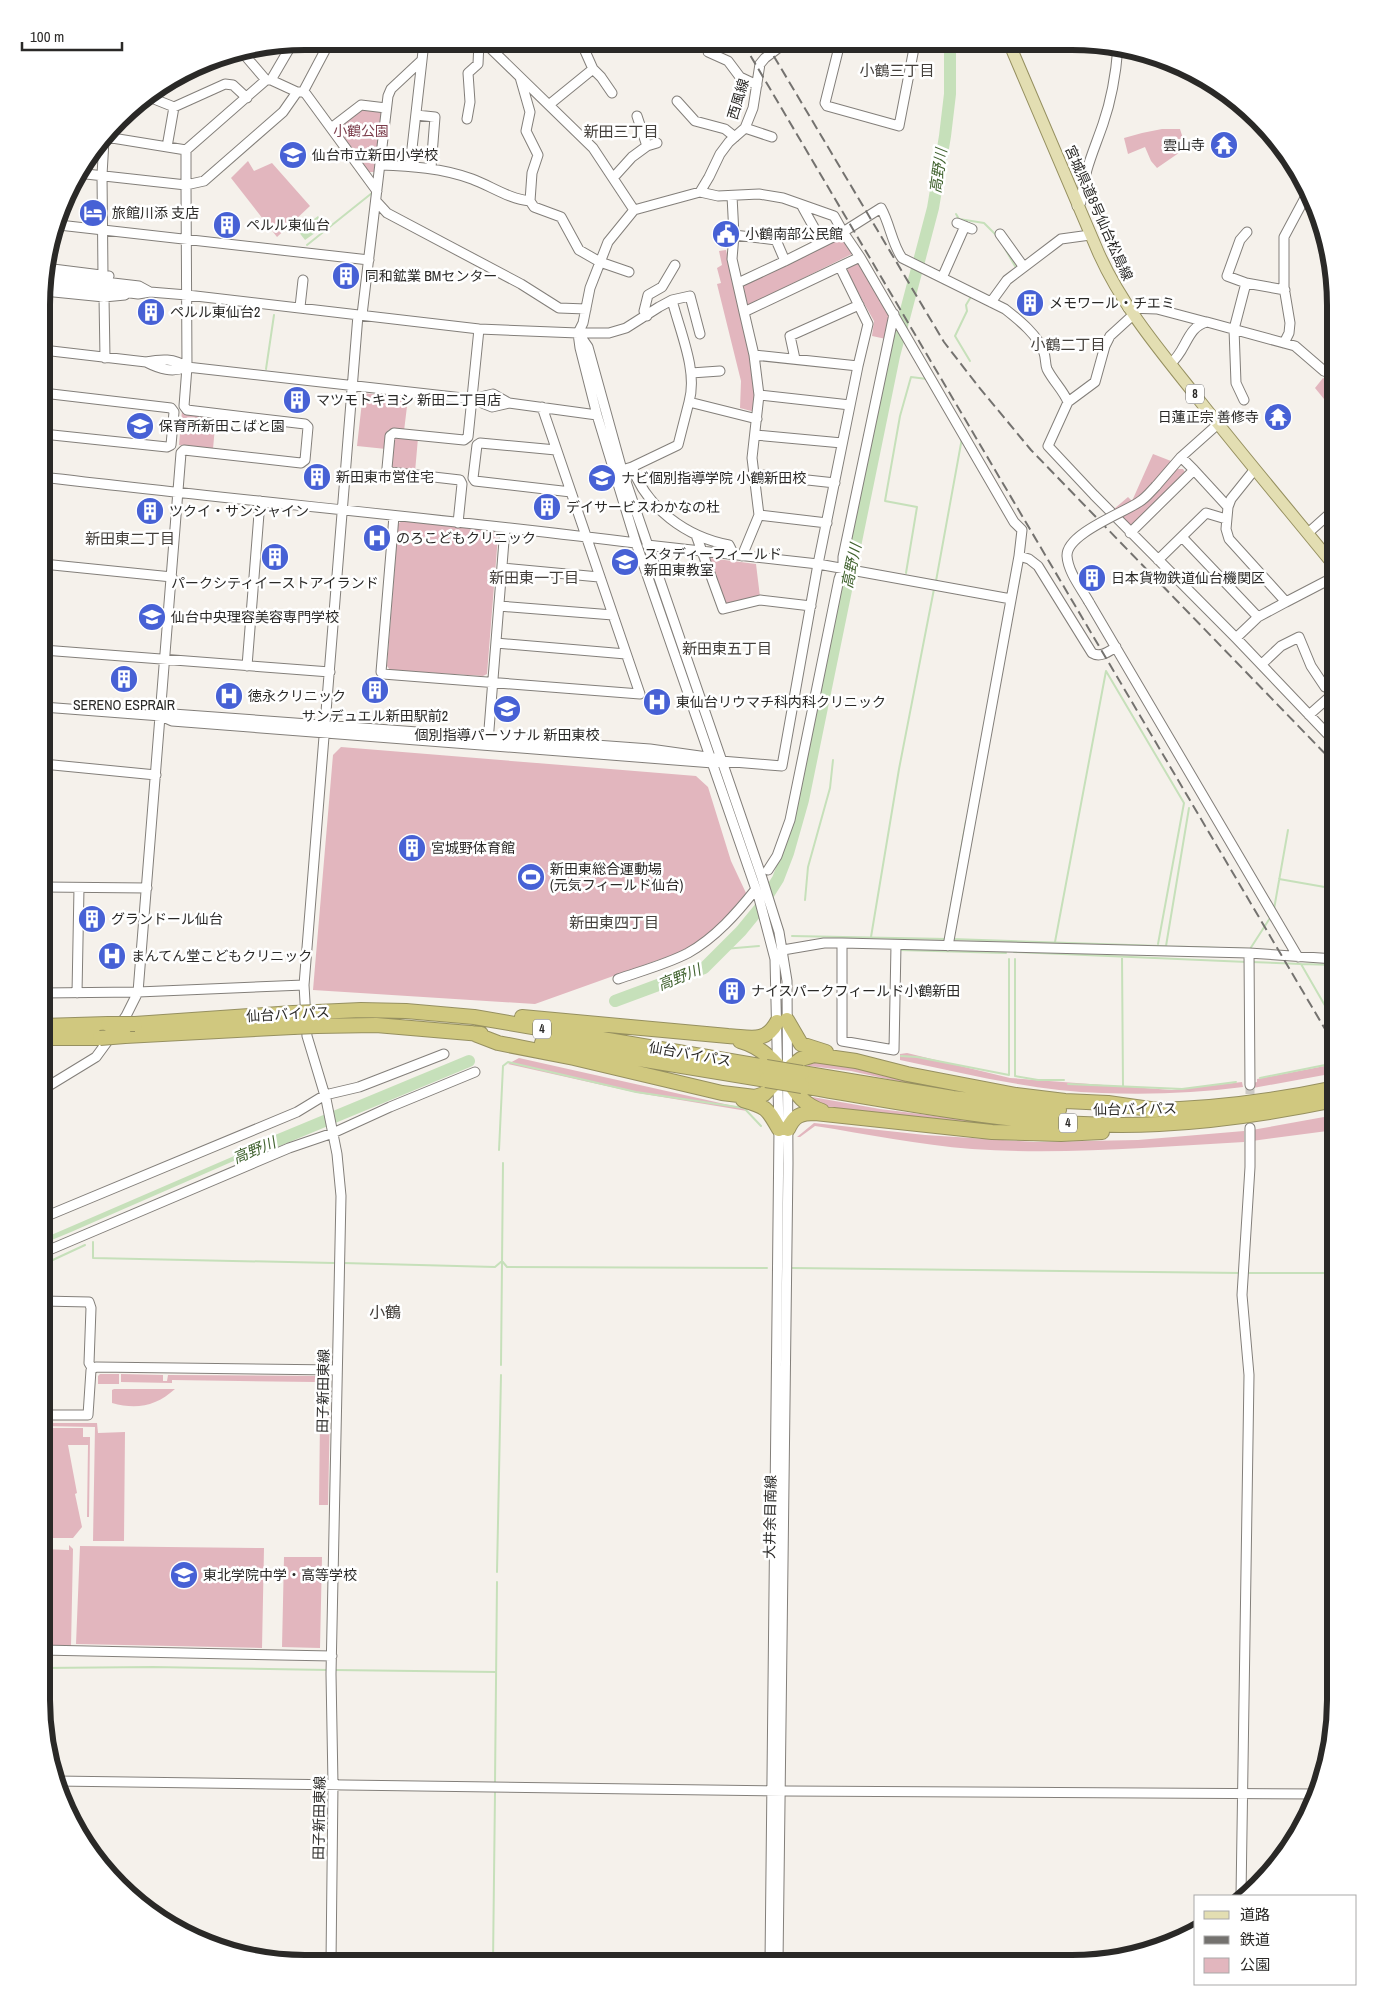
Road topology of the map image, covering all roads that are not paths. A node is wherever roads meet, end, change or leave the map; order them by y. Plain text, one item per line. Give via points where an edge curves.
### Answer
1 (325, 50) edge
2 (423, 50) edge
3 (479, 50) edge
4 (492, 50) edge
5 (584, 50) edge
6 (708, 50) edge
7 (776, 50) edge
8 (838, 50) edge
9 (913, 50) edge
10 (1012, 50) edge
11 (287, 51) edge
12 (1117, 54) edge
13 (247, 57) edge
14 (422, 60) junction
15 (593, 70) junction
16 (520, 77) junction
17 (268, 80) junction
18 (757, 85) junction
19 (300, 92) junction
20 (612, 93) dead end
21 (247, 98) junction
22 (155, 99) edge
23 (677, 101) dead end
24 (550, 104) junction
25 (174, 107) junction
26 (386, 108) junction
27 (416, 115) junction
28 (637, 116) dead end
29 (467, 119) dead end
30 (331, 128) junction
31 (745, 128) junction
32 (735, 137) junction
33 (772, 137) dead end
34 (112, 139) edge
35 (657, 143) dead end
36 (647, 146) junction
37 (167, 147) junction
38 (104, 148) edge
39 (186, 150) junction
40 (380, 164) junction
41 (410, 166) junction
42 (431, 168) junction
43 (86, 174) edge
44 (102, 176) junction
45 (613, 178) junction
46 (186, 186) junction
47 (377, 191) junction
48 (700, 192) junction
49 (732, 196) junction
50 (1304, 200) edge
51 (376, 201) junction
52 (530, 201) junction
53 (802, 206) junction
54 (1077, 206) junction
55 (634, 210) junction
56 (63, 225) edge
57 (965, 226) dead end
58 (102, 229) junction
59 (843, 232) junction
60 (1247, 232) dead end
61 (1000, 234) dead end
62 (1090, 234) junction
63 (734, 235) junction
64 (187, 239) junction
65 (822, 242) junction
66 (860, 257) junction
67 (369, 260) junction
68 (786, 261) junction
69 (600, 262) junction
70 (675, 265) dead end
71 (1024, 266) junction
72 (840, 267) junction
73 (53, 269) edge
74 (629, 272) dead end
75 (52, 276) edge
76 (103, 276) junction
77 (942, 278) junction
78 (303, 280) dead end
79 (51, 283) edge
80 (738, 283) junction
81 (1246, 283) junction
82 (132, 289) junction
83 (1284, 290) junction
84 (51, 292) edge
85 (187, 295) junction
86 (104, 297) junction
87 (672, 300) junction
88 (991, 302) junction
89 (859, 305) junction
90 (300, 308) junction
91 (586, 309) junction
92 (744, 312) junction
93 (1130, 312) junction
94 (360, 315) junction
95 (647, 316) junction
96 (895, 316) junction
97 (1207, 322) junction
98 (479, 329) junction
99 (1234, 330) junction
100 (578, 333) junction
101 (700, 334) dead end
102 (1284, 343) junction
103 (50, 351) edge
104 (754, 355) junction
105 (105, 358) junction
106 (795, 359) junction
107 (1170, 364) junction
108 (858, 366) junction
109 (187, 367) junction
110 (720, 371) dead end
111 (1327, 372) edge
112 (691, 373) junction
113 (353, 386) junction
114 (50, 394) edge
115 (759, 395) junction
116 (472, 399) junction
117 (1244, 400) dead end
118 (689, 402) junction
119 (1068, 402) junction
120 (850, 405) junction
121 (542, 407) junction
122 (597, 415) junction
123 (758, 419) junction
124 (1218, 424) junction
125 (50, 435) edge
126 (755, 435) junction
127 (842, 443) junction
128 (556, 450) junction
129 (1181, 457) junction
130 (632, 467) junction
131 (1255, 469) junction
132 (622, 470) junction
133 (1194, 470) junction
134 (753, 474) junction
135 (50, 478) edge
136 (835, 483) junction
137 (178, 492) junction
138 (571, 492) junction
139 (260, 501) junction
140 (1228, 507) junction
141 (342, 510) junction
142 (394, 516) junction
143 (759, 516) junction
144 (1327, 516) edge
145 (1226, 519) junction
146 (458, 523) junction
147 (827, 523) junction
148 (505, 528) junction
149 (1130, 533) junction
150 (1308, 533) junction
151 (696, 535) junction
152 (586, 537) junction
153 (1182, 537) junction
154 (636, 543) junction
155 (647, 545) junction
156 (702, 551) junction
157 (738, 555) junction
158 (1019, 556) junction
159 (1327, 557) edge
160 (1158, 560) junction
161 (818, 564) junction
162 (50, 565) edge
163 (502, 568) junction
164 (844, 568) junction
165 (172, 576) junction
166 (599, 576) junction
167 (1327, 581) edge
168 (1011, 599) junction
169 (1286, 602) junction
170 (499, 606) junction
171 (811, 606) junction
172 (613, 616) junction
173 (1258, 617) junction
174 (1236, 638) junction
175 (496, 643) junction
176 (1116, 647) junction
177 (50, 651) edge
178 (626, 654) junction
179 (166, 659) junction
180 (1262, 664) junction
181 (246, 666) junction
182 (330, 672) junction
183 (492, 682) junction
184 (1327, 688) edge
185 (1327, 698) edge
186 (50, 708) edge
187 (1309, 715) junction
188 (161, 716) junction
189 (325, 729) junction
190 (1327, 734) edge
191 (488, 741) junction
192 (715, 760) junction
193 (50, 765) edge
194 (156, 775) junction
195 (768, 870) dead end
196 (50, 887) edge
197 (79, 888) junction
198 (147, 888) junction
199 (760, 888) junction
200 (948, 942) junction
201 (842, 943) junction
202 (896, 945) junction
203 (783, 950) junction
204 (1249, 953) junction
205 (1296, 955) junction
206 (1327, 958) edge
207 (618, 979) dead end
208 (304, 985) junction
209 (138, 992) junction
210 (50, 993) edge
211 (78, 994) junction
212 (474, 1016) junction
213 (317, 1019) junction
214 (293, 1020) junction
215 (782, 1021) junction
216 (50, 1026) edge
217 (472, 1033) junction
218 (728, 1036) junction
219 (50, 1038) edge
220 (444, 1054) dead end
221 (856, 1061) junction
222 (475, 1072) dead end
223 (778, 1075) junction
224 (802, 1080) junction
225 (50, 1085) edge
226 (1250, 1085) tunnel mouth
227 (1327, 1089) edge
228 (722, 1093) junction
229 (326, 1097) junction
230 (1327, 1102) edge
231 (1157, 1110) junction
232 (832, 1114) junction
233 (1158, 1124) junction
234 (1250, 1128) tunnel mouth
235 (783, 1129) junction
236 (332, 1131) junction
237 (50, 1215) edge
238 (50, 1250) edge
239 (50, 1301) edge
240 (92, 1368) junction
241 (337, 1370) junction
242 (50, 1415) edge
243 (50, 1650) edge
244 (332, 1665) junction
245 (64, 1781) edge
246 (334, 1784) junction
247 (776, 1791) junction
248 (1242, 1792) junction
249 (1309, 1794) edge
250 (1241, 1891) edge
251 (331, 1955) edge
252 (770, 1955) edge
253 (778, 1955) edge

1 - 19 street
2 - 14 street
3 - 29 street via 478,64 468,73 470,102
4 - 16 street
5 - 15 street
6 - 18 street via 728,61 740,77
7 - 18 street, 西風線 via 760,64
8 - 9 street via 825,103 827,106 899,126
10 - 54 main road, 宮城県道8号仙台松島線 / 8
11 - 17 street
12 - 54 street via 1112,93 1088,162 1081,202
13 - 17 street
14 - 26 street, 田子新田東線 via 391,89
14 - 27 street
15 - 20 street
15 - 24 street
16 - 24 street
16 - 52 street via 530,112 526,131 538,155 532,174
17 - 19 street
17 - 21 street
18 - 31 street, 西風線
19 - 30 street
19 - 46 street via 283,112 204,181
21 - 25 street via 233,85 225,84
21 - 39 street
22 - 25 street
23 - 32 street via 694,121 725,129
24 - 45 street via 593,148
25 - 37 street
26 - 30 street via 361,106
26 - 40 street, 田子新田東線
27 - 41 street
27 - 42 street via 435,117
28 - 36 street
30 - 47 street
31 - 32 street, 西風線
31 - 33 street
32 - 48 street, 西風線 via 720,154
34 - 37 street
35 - 36 street
36 - 45 street
37 - 39 street
38 - 44 street
39 - 46 street
40 - 41 street
40 - 47 street, 田子新田東線
41 - 42 street
42 - 52 street via 471,178 520,200
43 - 44 street
44 - 46 street
44 - 58 street
45 - 55 street
46 - 64 street
47 - 51 street, 田子新田東線
48 - 49 street
48 - 55 street
49 - 53 street via 759,194 783,198
49 - 63 street
50 - 83 street via 1284,237
51 - 67 street, 田子新田東線
51 - 91 street via 387,213 521,284 559,308
52 - 69 street via 534,207 561,217 579,250
53 - 59 street via 834,216
53 - 65 street
54 - 62 main road, 宮城県道8号仙台松島線 / 8
55 - 69 street via 608,242
56 - 58 street
57 - 77 street
58 - 64 street
58 - 76 street
59 - 65 street
59 - 66 street
59 - 77 street via 881,208 902,258
60 - 81 street via 1240,240 1227,276
61 - 71 street
62 - 71 street via 1061,238
62 - 93 main road, 宮城県道8号仙台松島線 / 8 via 1108,276
63 - 68 street via 776,240
63 - 80 street via 732,258
64 - 67 street
64 - 85 street
65 - 68 street
66 - 72 street
66 - 96 street
67 - 94 street, 田子新田東線
68 - 80 street
69 - 74 street
69 - 91 street
70 - 95 street via 662,287 648,294 644,310
71 - 88 street via 1007,280
72 - 89 street
72 - 92 street
73 - 76 street
75 - 82 street
76 - 82 street via 116,278
77 - 88 street
78 - 90 street
79 - 82 street
80 - 92 street
81 - 83 street
81 - 99 street
82 - 85 street via 139,286 150,292
82 - 86 street via 116,297
83 - 102 street via 1290,323
84 - 86 street
85 - 90 street
85 - 109 street
86 - 105 street
87 - 95 street
87 - 101 street via 690,296
87 - 112 street
88 - 119 street via 1015,317 1039,343 1046,368
89 - 106 street via 790,336
89 - 108 street via 868,324
90 - 94 street
91 - 100 street
92 - 104 street
93 - 97 street via 1157,309
93 - 107 main road, 宮城県道8号仙台松島線 / 8
93 - 119 street via 1110,336 1095,382
94 - 98 street
94 - 113 street, 田子新田東線
95 - 100 street via 609,333
96 - 158 street via 973,455 1022,530
96 - 164 street via 842,557
97 - 99 street
97 - 107 street via 1195,327 1178,358
98 - 100 street
98 - 116 street
99 - 102 street
99 - 117 street via 1236,383
100 - 122 street
100 - 132 street via 588,346
102 - 111 street via 1302,350
103 - 105 street
104 - 106 street
104 - 115 street
105 - 109 street via 179,361
106 - 108 street
107 - 124 main road, 宮城県道8号仙台松島線 / 8
108 - 120 street
109 - 113 street
109 - 137 street via 184,406 187,410 305,424 308,427 305,460 301,463 184,450 181,453
110 - 112 street
112 - 118 street
113 - 116 street
113 - 141 street, 田子新田東線
114 - 125 street via 171,408 174,412 171,445 167,447
115 - 120 street
115 - 123 street
116 - 121 street via 493,394 508,403
116 - 146 street via 468,437 464,440 394,433 390,436 387,468 390,472 460,480
118 - 123 street
118 - 130 street via 678,445
119 - 149 street via 1048,446
120 - 127 street
121 - 122 street
121 - 128 street
122 - 154 street
123 - 126 street
124 - 129 street
124 - 131 main road, 宮城県道8号仙台松島線 / 8
126 - 127 street
126 - 134 street
127 - 136 street
128 - 138 street
128 - 138 street via 480,442 473,478 476,481
129 - 133 street
129 - 176 street, bridge via 1142,501 1071,543 1067,555 1070,568
130 - 132 street
130 - 151 street via 651,502
131 - 140 street
131 - 150 main road, 宮城県道8号仙台松島線 / 8
132 - 155 street
133 - 140 street
133 - 149 street
134 - 136 street
134 - 143 street
135 - 137 street
136 - 147 street
137 - 139 street
137 - 165 street
138 - 152 street
139 - 141 street
139 - 181 street
140 - 145 street
141 - 142 street
141 - 182 street, 田子新田東線
142 - 146 street
142 - 183 street via 381,672
143 - 147 street
143 - 157 street
144 - 150 street
145 - 153 street via 1206,514
145 - 169 street via 1229,539
146 - 148 street
147 - 161 street
148 - 152 street
148 - 163 street
149 - 160 street
150 - 159 main road, 宮城県道8号仙台松島線 / 8
151 - 156 street
151 - 157 street via 729,545
152 - 154 street
152 - 166 street
153 - 160 street
153 - 173 street
154 - 192 street
155 - 156 street
155 - 192 street
156 - 157 street
156 - 171 street via 723,610 760,600
157 - 161 street
158 - 168 street
158 - 176 street via 1038,566 1092,653 1101,656
160 - 174 street
161 - 164 street
161 - 171 street
162 - 165 street
163 - 166 street
163 - 170 street
164 - 168 street
164 - 195 street via 839,578 790,820 777,856
165 - 179 street
166 - 172 street
167 - 169 street
168 - 200 street
169 - 173 street
170 - 172 street
170 - 175 street
171 - 192 street via 782,766
172 - 178 street
173 - 174 street
174 - 180 street
175 - 178 street
175 - 183 street
176 - 205 street
177 - 179 street
178 - 183 street via 640,694
179 - 181 street
179 - 188 street
180 - 184 street via 1281,646 1299,637 1311,666
180 - 187 street
181 - 182 street
182 - 189 street, 田子新田東線
183 - 191 street
185 - 187 street
186 - 188 street
187 - 190 street
188 - 189 street via 172,721
188 - 194 street
189 - 191 street
189 - 208 street, 田子新田東線
191 - 192 street
192 - 199 street
193 - 194 street
194 - 198 street
196 - 197 street
197 - 198 street
197 - 211 street
198 - 209 street
199 - 203 street via 773,915
199 - 207 street via 719,930 688,953
199 - 215 street via 759,898 775,959
200 - 202 street
200 - 204 street
201 - 202 street
201 - 202 street via 842,1041 894,1050
201 - 203 street
203 - 215 street via 787,981
204 - 205 street
204 - 226 street
205 - 206 street
208 - 209 street
208 - 229 street, 田子新田東線 via 307,1036
209 - 211 street
209 - 225 street via 126,1016 96,1057
210 - 211 street
212 - 213 highway, 仙台バイパス / 4 via 361,1010
212 - 218 highway via 500,1015
212 - 223 highway, 仙台バイパス / 4
213 - 214 highway, 仙台バイパス / 4, bridge
213 - 217 highway, 仙台バイパス / 4
214 - 216 highway, 仙台バイパス / 4, bridge
214 - 219 highway, 仙台バイパス / 4, bridge via 100,1038
215 - 218 highway via 761,1038
215 - 221 highway via 801,1044
215 - 223 street
217 - 223 highway, 仙台バイパス / 4
217 - 228 highway via 498,1043
218 - 223 highway via 759,1048
220 - 229 street
221 - 223 highway via 814,1055 801,1059
221 - 231 highway via 1016,1095
222 - 236 street
223 - 224 highway, 仙台バイパス / 4, bridge
223 - 228 highway via 764,1094
223 - 232 highway via 804,1102
223 - 235 street
224 - 231 highway, 仙台バイパス / 4 via 1061,1110
224 - 233 highway, 仙台バイパス / 4 via 956,1112 1073,1123
227 - 231 highway, 仙台バイパス / 4 via 1238,1104
228 - 235 highway via 764,1106
229 - 236 street, 田子新田東線
229 - 237 street
230 - 233 highway, 仙台バイパス / 4 via 1262,1115
232 - 233 highway via 992,1132 1051,1134 1107,1132
232 - 235 highway via 799,1115
234 - 248 street via 1242,1295 1249,1375
235 - 247 street
236 - 238 street
236 - 241 street, 田子新田東線 via 341,1196
239 - 240 street via 89,1302 89,1363
240 - 241 street
240 - 242 street via 88,1415
241 - 244 street, 田子新田東線
243 - 244 street
244 - 246 street, 田子新田東線
245 - 246 street
246 - 247 street
246 - 251 street, 田子新田東線
247 - 248 street
247 - 252 street
247 - 253 street
248 - 249 street
248 - 250 street

